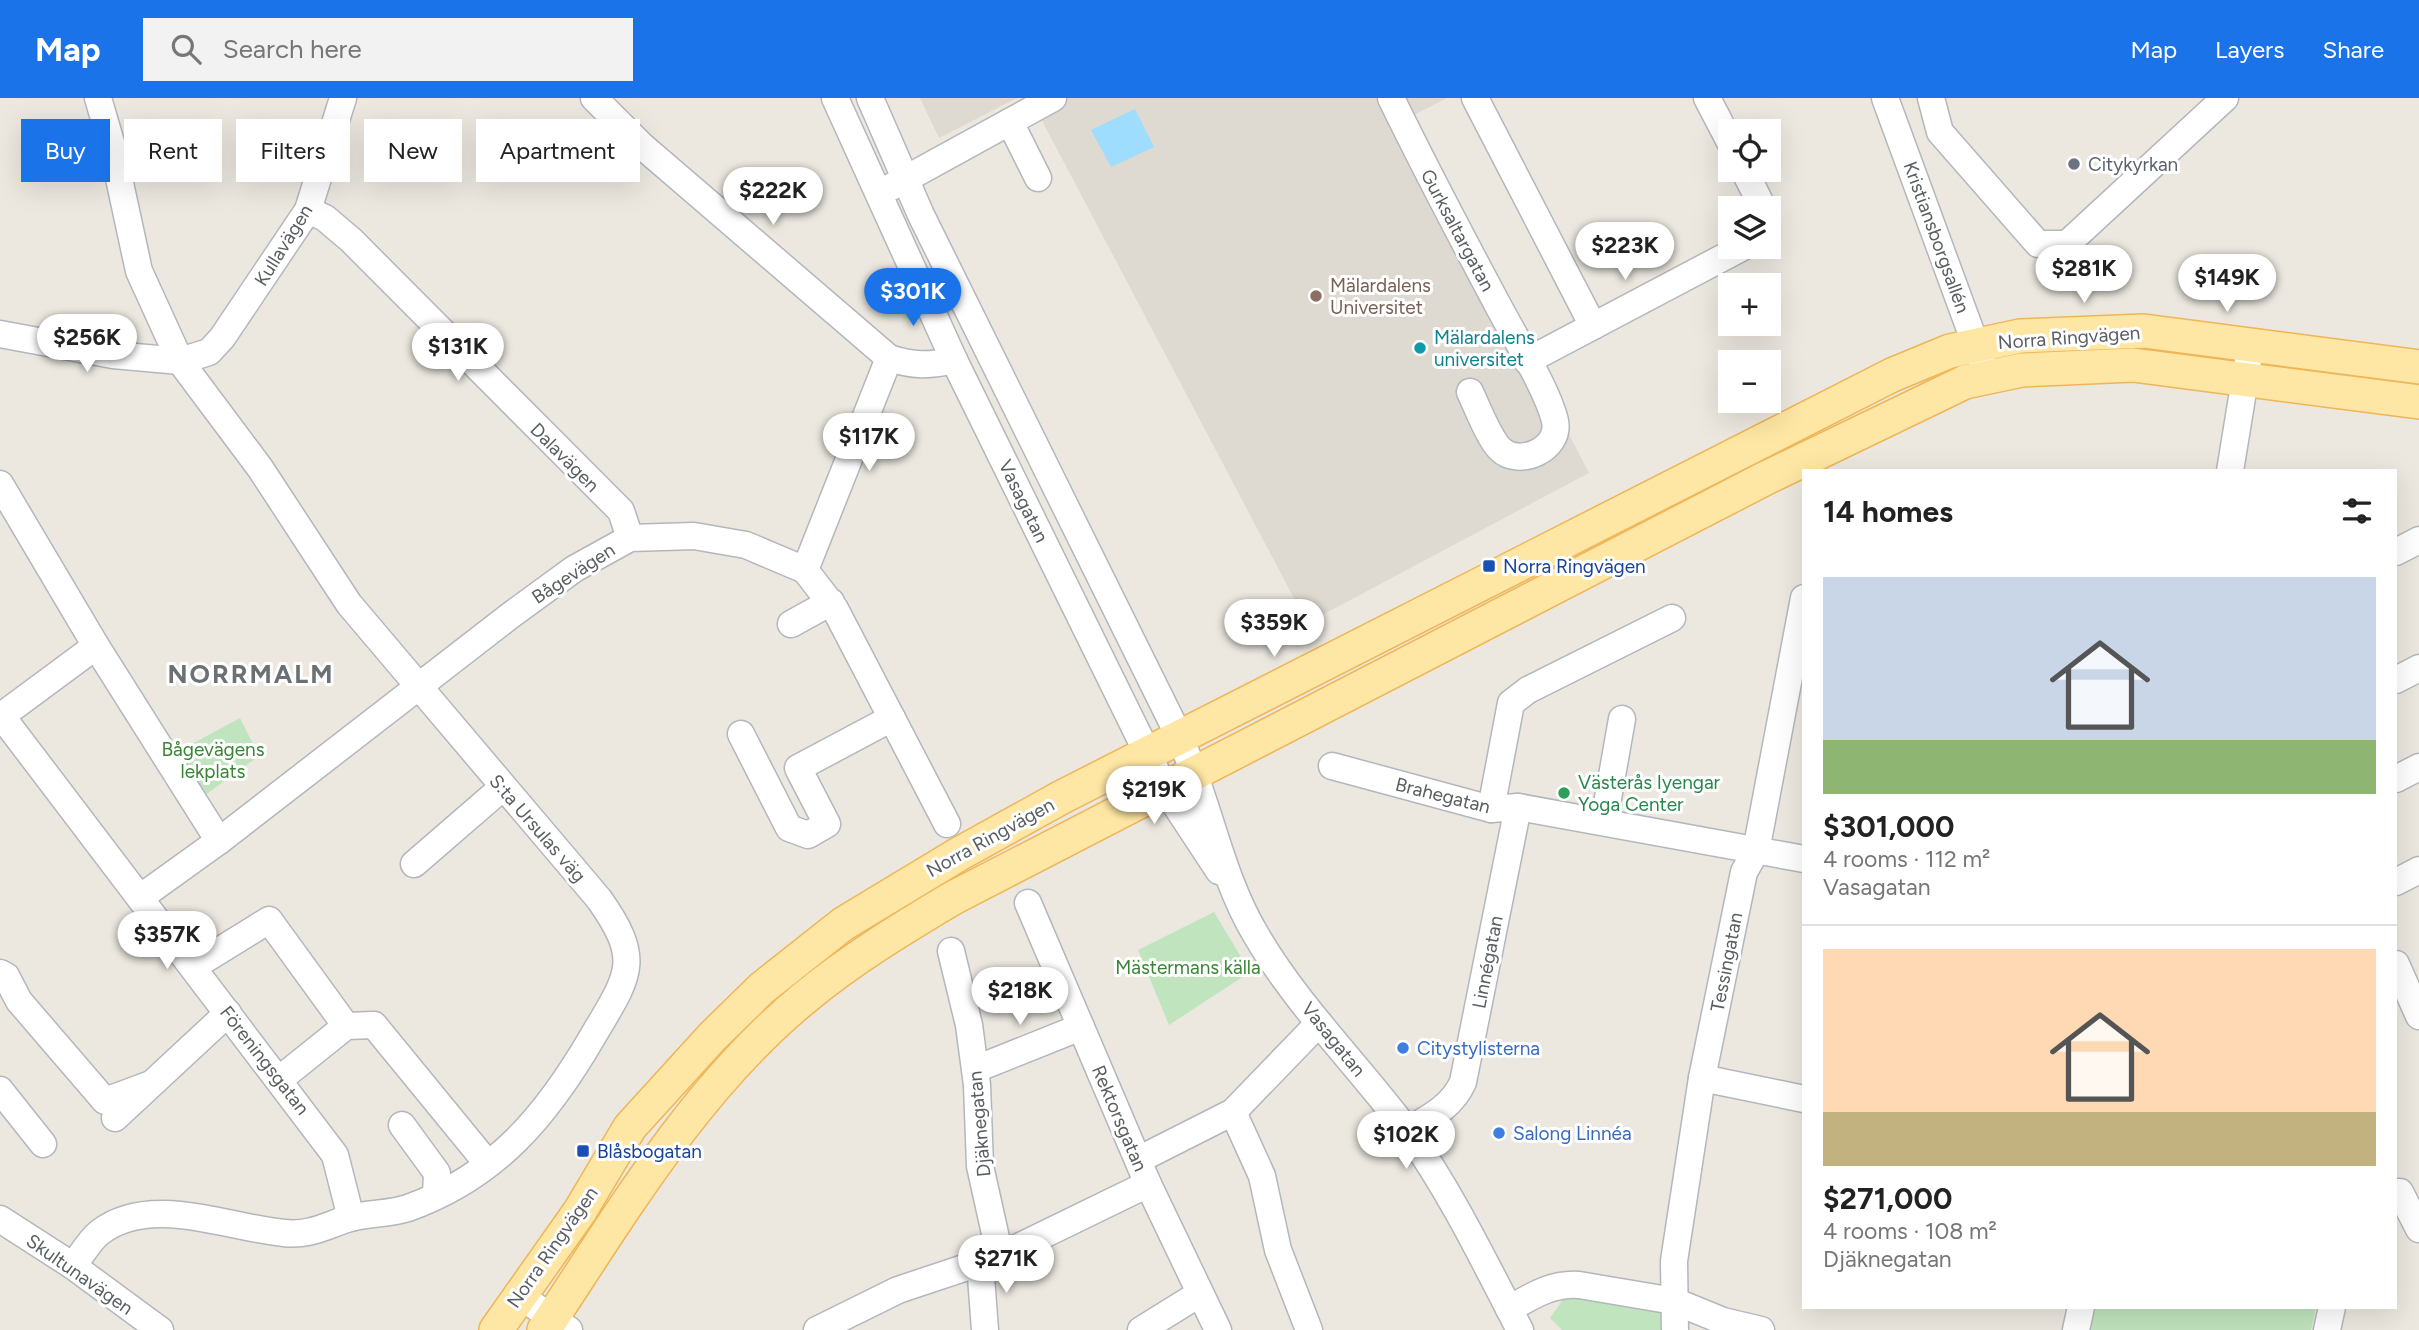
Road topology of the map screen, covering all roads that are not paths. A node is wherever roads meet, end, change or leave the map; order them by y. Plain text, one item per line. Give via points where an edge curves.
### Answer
1 (98, 98) edge
2 (343, 98) edge
3 (594, 98) edge
4 (835, 98) edge
5 (870, 98) edge
6 (1053, 98) edge
7 (1391, 98) edge
8 (1475, 98) edge
9 (1707, 98) edge
10 (1885, 98) edge
11 (1931, 98) edge
12 (2225, 98) edge
13 (1718, 119) edge
14 (1010, 122) junction
15 (1038, 178) dead end
16 (905, 179) junction
17 (878, 195) junction
18 (308, 209) junction
19 (1720, 259) edge
20 (1593, 326) junction
21 (0, 334) edge
22 (1977, 345) junction
23 (2250, 346) junction
24 (889, 358) junction
25 (954, 360) junction
26 (1527, 360) junction
27 (180, 361) junction
28 (2419, 368) edge
29 (1987, 377) junction
30 (2245, 381) junction
31 (1470, 392) dead end
32 (2419, 402) edge
33 (2230, 469) edge
34 (0, 484) edge
35 (630, 538) junction
36 (2419, 540) edge
37 (2397, 551) edge
38 (805, 570) junction
39 (831, 602) junction
40 (1802, 609) edge
41 (1672, 618) dead end
42 (791, 624) dead end
43 (96, 646) junction
44 (2419, 668) edge
45 (2397, 679) edge
46 (418, 688) junction
47 (0, 716) edge
48 (892, 718) junction
49 (1622, 719) dead end
50 (740, 734) dead end
51 (1180, 738) junction
52 (1148, 754) junction
53 (1332, 766) dead end
54 (2419, 767) edge
55 (1196, 773) junction
56 (2397, 778) edge
57 (503, 787) junction
58 (1165, 789) junction
59 (1518, 807) junction
60 (1491, 809) junction
61 (1604, 821) junction
62 (947, 824) dead end
63 (219, 841) junction
64 (1756, 851) junction
65 (1802, 859) edge
66 (414, 864) dead end
67 (2419, 870) edge
68 (2397, 881) edge
69 (1235, 892) junction
70 (141, 897) junction
71 (1028, 903) dead end
72 (951, 951) dead end
73 (193, 967) junction
74 (0, 973) edge
75 (2406, 973) edge
76 (228, 1013) junction
77 (2419, 1016) edge
78 (1319, 1023) junction
79 (346, 1026) junction
80 (1081, 1027) junction
81 (975, 1069) junction
82 (1702, 1078) junction
83 (280, 1079) junction
84 (151, 1084) junction
85 (0, 1090) edge
86 (1802, 1099) edge
87 (1233, 1112) junction
88 (115, 1118) dead end
89 (402, 1125) dead end
90 (1407, 1131) junction
91 (43, 1144) dead end
92 (487, 1163) junction
93 (1143, 1172) junction
94 (2397, 1192) edge
95 (436, 1195) junction
96 (351, 1218) junction
97 (0, 1219) edge
98 (2419, 1229) edge
99 (990, 1260) junction
100 (73, 1266) junction
101 (519, 1294) junction
102 (1199, 1294) junction
103 (1674, 1301) junction
104 (2081, 1309) edge
105 (2332, 1309) edge
106 (1514, 1320) edge
107 (555, 1326) edge
108 (160, 1330) edge
109 (496, 1330) edge
110 (817, 1330) edge
111 (985, 1330) edge
112 (1141, 1330) edge
113 (1218, 1330) edge
114 (1309, 1330) edge
115 (1675, 1330) edge
116 (1761, 1330) edge
117 (2076, 1330) edge
118 (2327, 1330) edge

1 - 27 street, S:ta Ursulas väg via 139,271
2 - 18 street, Kullavägen
3 - 24 street via 641,145
4 - 17 street, Vasagatan
5 - 16 street, Vasagatan
6 - 14 street
7 - 26 street, Gurksaltargatan
8 - 20 street
9 - 13 street
10 - 22 street, Kristiansborgsallén
11 - 12 street via 1940,132 2038,244 2067,244
14 - 15 street
14 - 16 street
16 - 17 street
16 - 51 street, Vasagatan
17 - 25 street, Vasagatan
18 - 27 street, Kullavägen via 222,338 209,352
18 - 35 street, Dalavägen via 351,240 621,511
19 - 20 street
20 - 26 street
21 - 27 street via 113,355
22 - 23 main road, Norra Ringvägen via 2020,336 2144,331
22 - 29 street, Kristiansborgsallén
22 - 51 main road, Norra Ringvägen via 1892,375
23 - 28 main road, Norra Ringvägen
23 - 30 street
24 - 25 street via 911,366
24 - 38 street
25 - 52 street, Vasagatan
26 - 31 street, Gurksaltargatan via 1555,421 1555,434 1547,446 1531,455 1514,457 1499,449
27 - 46 street, S:ta Ursulas väg via 260,468 349,604
29 - 30 main road, Norra Ringvägen via 2022,370 2133,365
29 - 55 main road, Norra Ringvägen via 1941,393 1766,478
30 - 32 main road, Norra Ringvägen
30 - 33 street
34 - 43 street
35 - 38 street, Bågevägen via 694,536 746,545
35 - 46 street, Bågevägen via 574,569
36 - 37 street
38 - 39 street, Bågevägen
39 - 42 street
39 - 48 street, Bågevägen
40 - 64 street, Tessingatan
41 - 60 street via 1528,690 1511,703
43 - 47 street
43 - 63 street
44 - 45 street
46 - 57 street, S:ta Ursulas väg
46 - 63 street, Bågevägen
47 - 70 street, Föreningsgatan
48 - 50 street via 798,768 827,824 808,835 789,828
48 - 62 street, Bågevägen
49 - 61 street
51 - 52 main road, Norra Ringvägen
51 - 55 street, Vasagatan
52 - 58 street, Vasagatan
52 - 101 main road, Norra Ringvägen via 882,899 762,988 630,1127 580,1211
53 - 60 street, Brahegatan
54 - 56 street
55 - 58 main road, Norra Ringvägen
55 - 69 street, Vasagatan
57 - 66 street
57 - 92 street, S:ta Ursulas väg via 616,923 627,949 627,976 547,1110
58 - 69 street, Vasagatan
58 - 107 main road, Norra Ringvägen via 953,898 866,951 802,1000 721,1079 669,1145
59 - 60 street, Brahegatan
59 - 61 street, Brahegatan
59 - 90 street, Linnégatan via 1463,1082 1444,1108
61 - 64 street, Brahegatan
63 - 70 street, Bågevägen
64 - 65 street, Brahegatan
64 - 82 street, Tessingatan via 1744,872
67 - 68 street
69 - 78 street, Vasagatan via 1261,942
70 - 73 street, Föreningsgatan
71 - 80 street, Rektorsgatan
72 - 81 street, Djäknegatan
73 - 76 street, Föreningsgatan
73 - 79 street via 269,920
74 - 84 street via 105,1101
75 - 77 street
76 - 83 street, Föreningsgatan
76 - 84 street
78 - 87 street
78 - 90 street, Vasagatan
79 - 83 street
79 - 92 street via 374,1025
80 - 81 street
80 - 93 street, Rektorsgatan
81 - 99 street, Djäknegatan
82 - 86 street
82 - 103 street, Tessingatan via 1674,1261
83 - 96 street, Föreningsgatan via 335,1155
84 - 88 street
85 - 91 street
87 - 93 street
87 - 114 street via 1262,1177 1279,1250
89 - 95 street via 437,1173
90 - 106 street, Vasagatan via 1451,1198
92 - 95 street, S:ta Ursulas väg
93 - 99 street
93 - 102 street, Rektorsgatan
94 - 98 street
95 - 96 street, S:ta Ursulas väg via 406,1209
96 - 100 street, S:ta Ursulas väg via 316,1232 285,1233 145,1215 99,1233
97 - 100 street, Skultunavägen
99 - 110 street via 898,1290
99 - 111 street, Djäknegatan
100 - 108 street, Skultunavägen
101 - 107 street
101 - 109 main road, Norra Ringvägen
102 - 112 street
102 - 113 street, Rektorsgatan
103 - 106 street via 1564,1284 1548,1288
103 - 115 street, Tessingatan
103 - 116 street
104 - 117 street
105 - 118 street

